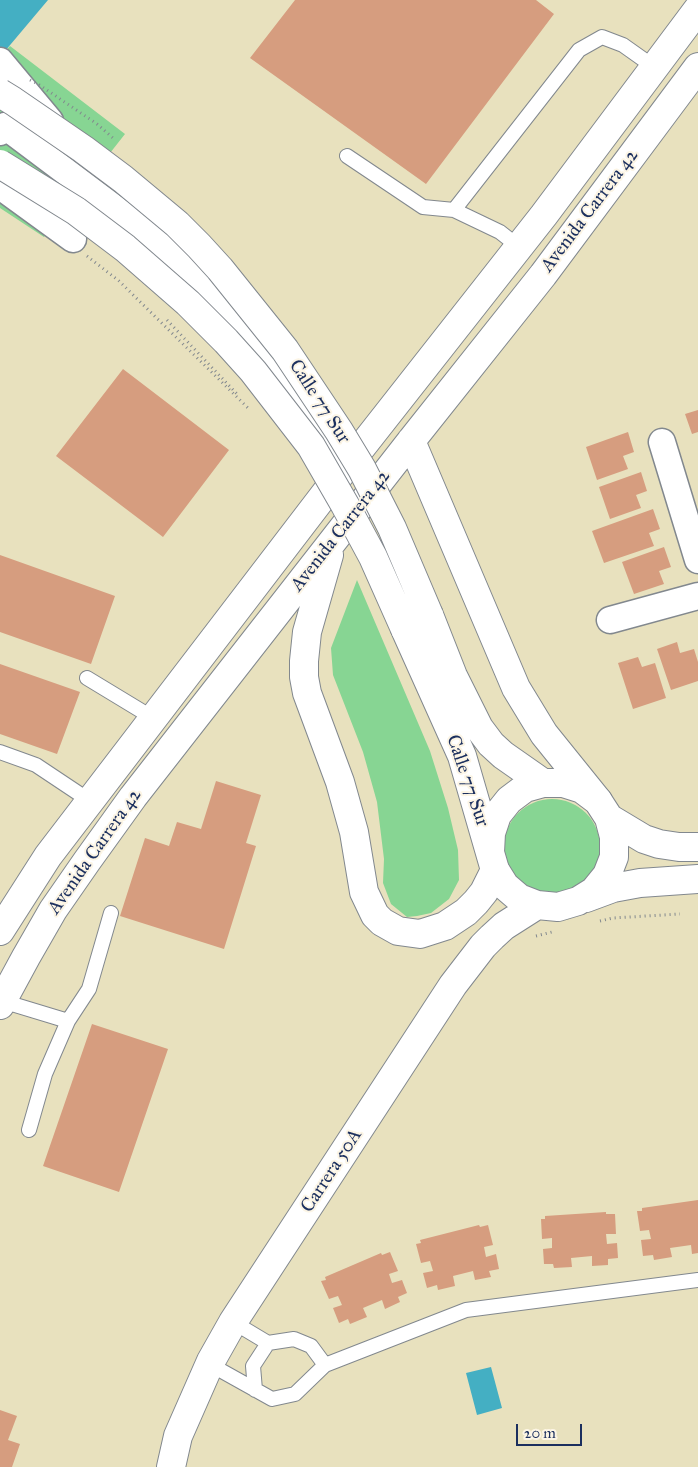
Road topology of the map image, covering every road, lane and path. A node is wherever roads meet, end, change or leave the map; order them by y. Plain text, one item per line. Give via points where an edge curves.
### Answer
1 (698, 9) edge
2 (0, 61) edge
3 (654, 67) junction
4 (698, 67) edge
5 (0, 93) edge
6 (2, 129) edge
7 (60, 133) junction
8 (347, 156) dead end
9 (0, 164) edge
10 (0, 186) edge
11 (454, 210) junction
12 (73, 239) joint
13 (519, 247) junction
14 (166, 319) dead end
15 (411, 441) junction
16 (662, 442) dead end
17 (346, 466) junction
18 (333, 541) junction
19 (698, 560) edge
20 (698, 596) edge
21 (610, 620) dead end
22 (87, 678) dead end
23 (154, 718) junction
24 (0, 752) edge
25 (543, 783) junction
26 (90, 801) junction
27 (603, 810) junction
28 (698, 846) edge
29 (492, 861) junction
30 (698, 880) edge
31 (578, 901) junction
32 (537, 905) junction
33 (111, 913) dead end
34 (680, 914) dead end
35 (597, 922) dead end
36 (0, 931) edge
37 (557, 931) dead end
38 (533, 937) dead end
39 (1, 1003) edge
40 (68, 1021) junction
41 (29, 1130) dead end
42 (698, 1280) edge
43 (234, 1322) junction
44 (268, 1343) junction
45 (211, 1361) junction
46 (325, 1365) junction
47 (255, 1390) junction
48 (171, 1467) edge

1 - 3 main road, Avenida Carrera 42
2 - 7 street, bridge
3 - 11 lane via 623,45 602,38 579,50
3 - 13 main road, Avenida Carrera 42
4 - 15 main road, Avenida Carrera 42 via 548,268
5 - 7 main road, Calle 77 Sur, bridge
6 - 17 street, Calle 77 Sur via 150,235 209,292 292,388
7 - 25 main road, Calle 77 Sur, bridge via 177,224 220,269 285,350 362,469 392,528 453,676 479,728 503,756
8 - 11 lane via 423,206
9 - 29 main road, Calle 77 Sur, bridge via 76,211 188,303 253,371 311,446 373,557 462,756
10 - 12 street
11 - 13 lane via 500,232
12 - 14 path, bridge via 80,251 119,281 250,409
13 - 17 main road, Avenida Carrera 42
15 - 18 main road, Avenida Carrera 42
15 - 27 main road via 516,688 544,734
16 - 19 street
17 - 23 main road, Avenida Carrera 42
18 - 29 main road via 307,632 304,677 340,782 354,832 364,892 371,908 382,922 398,931 420,934 445,926 466,912 484,892
18 - 39 main road, Avenida Carrera 42 via 87,861 44,926
20 - 21 street
22 - 23 lane
23 - 26 main road, Avenida Carrera 42
24 - 26 lane via 36,765
25 - 27 main road via 563,783 582,790
25 - 29 main road via 525,788 497,815 491,833
26 - 36 main road, Avenida Carrera 42 via 48,856
27 - 28 main road via 644,839 679,847
27 - 31 main road via 614,837 614,857 607,875 594,891
29 - 32 main road via 505,886 519,898
30 - 31 main road via 631,884
31 - 32 main road via 558,907
32 - 43 main road, Carrera 50A via 492,937 453,986
33 - 40 lane via 89,989
34 - 35 path
37 - 38 path
39 - 40 lane
40 - 41 lane via 44,1074
42 - 46 lane via 466,1310
43 - 44 lane
43 - 45 main road, Carrera 50A
44 - 46 lane via 294,1339 311,1346
44 - 47 lane via 253,1366
45 - 47 lane via 220,1370
45 - 48 main road, Carrera 50A via 178,1436
46 - 47 lane via 295,1394 272,1399

